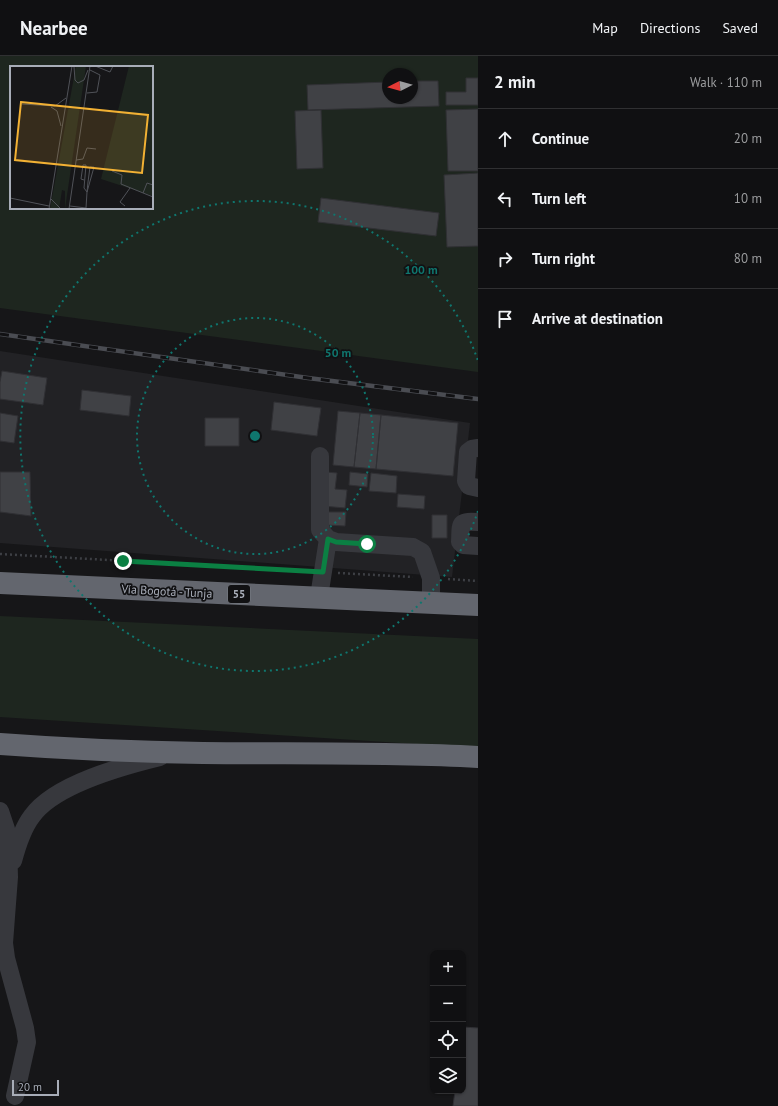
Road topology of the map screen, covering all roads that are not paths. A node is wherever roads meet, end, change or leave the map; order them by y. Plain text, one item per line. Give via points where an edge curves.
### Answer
1 (478, 448) edge
2 (320, 456) dead end
3 (478, 488) edge
4 (478, 522) edge
5 (328, 539) junction
6 (478, 546) edge
7 (0, 583) edge
8 (319, 597) junction
9 (431, 602) junction
10 (478, 605) edge
11 (0, 744) edge
12 (177, 752) junction
13 (478, 757) edge
14 (0, 811) edge
15 (9, 877) junction
16 (15, 1096) dead end

1 - 3 lane via 468,452 466,481 469,486
2 - 5 lane via 320,530
4 - 6 lane via 464,522 460,526 460,542 463,546
5 - 8 lane
5 - 9 lane via 336,542 413,547 422,552 431,578
7 - 8 highway, Vía Bogotá - Tunja / 55
8 - 9 highway, Vía Bogotá - Tunja / 55
9 - 10 highway, Vía Bogotá - Tunja / 55
11 - 12 highway
12 - 13 highway via 418,754
12 - 15 lane via 97,775 46,802 32,816 24,830
14 - 15 lane via 6,828
15 - 16 lane via 4,944 27,1042

